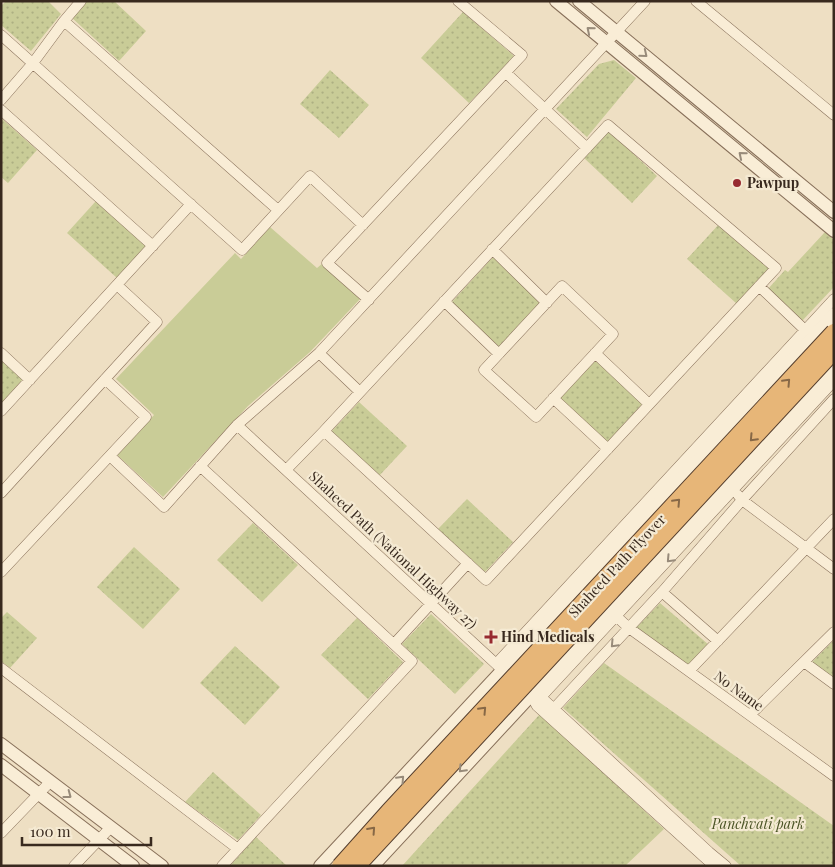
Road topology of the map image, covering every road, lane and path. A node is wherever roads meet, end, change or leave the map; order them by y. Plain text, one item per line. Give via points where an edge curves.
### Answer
1 (81, 1) edge
2 (458, 1) edge
3 (556, 1) edge
4 (579, 1) edge
5 (645, 1) edge
6 (696, 1) edge
7 (64, 20) junction
8 (617, 32) junction
9 (1, 35) edge
10 (607, 44) junction
11 (33, 63) junction
12 (506, 73) junction
13 (1, 100) edge
14 (546, 109) junction
15 (1, 110) edge
16 (834, 115) edge
17 (587, 148) junction
18 (191, 204) junction
19 (278, 210) junction
20 (834, 212) edge
21 (362, 225) junction
22 (834, 231) edge
23 (153, 246) junction
24 (492, 249) junction
25 (117, 285) junction
26 (759, 286) junction
27 (834, 299) edge
28 (369, 300) junction
29 (444, 301) junction
30 (547, 302) junction
31 (834, 314) edge
32 (805, 330) junction
33 (834, 332) edge
34 (834, 351) edge
35 (1, 353) edge
36 (595, 353) junction
37 (319, 354) junction
38 (499, 354) junction
39 (834, 368) edge
40 (105, 379) junction
41 (30, 380) junction
42 (834, 381) edge
43 (360, 392) junction
44 (553, 398) junction
45 (834, 400) edge
46 (649, 404) junction
47 (1, 411) edge
48 (237, 425) junction
49 (324, 431) junction
50 (608, 449) junction
51 (110, 456) junction
52 (200, 466) junction
53 (286, 470) junction
54 (733, 490) junction
55 (1, 493) edge
56 (742, 500) junction
57 (834, 519) edge
58 (806, 549) junction
59 (468, 563) junction
60 (834, 569) edge
61 (1, 572) edge
62 (662, 592) junction
63 (431, 604) junction
64 (616, 616) junction
65 (629, 628) junction
66 (834, 632) edge
67 (718, 641) junction
68 (394, 644) junction
69 (804, 662) junction
70 (499, 667) junction
71 (1, 668) edge
72 (689, 671) junction
73 (834, 684) edge
74 (536, 696) junction
75 (551, 712) junction
76 (750, 715) junction
77 (1, 744) edge
78 (1, 765) edge
79 (834, 776) edge
80 (50, 782) junction
81 (39, 794) junction
82 (111, 827) junction
83 (3, 828) edge
84 (99, 840) junction
85 (238, 849) junction
86 (74, 866) edge
87 (133, 866) edge
88 (162, 866) edge
89 (222, 866) edge
90 (320, 866) edge
91 (340, 866) edge
92 (357, 866) edge
93 (372, 866) edge
94 (714, 866) edge
95 (726, 866) edge

1 - 7 street
2 - 12 street via 522,55
10 -> 3 street
4 - 8 street
5 - 8 street
6 - 16 street
7 - 11 street
7 - 19 street
8 - 10 street
8 -> 20 street
9 - 11 street
10 - 14 street
22 -> 10 street
11 - 13 street
11 - 18 street
12 - 14 street
12 - 21 street
14 - 17 street
14 - 28 street
15 - 23 street
17 - 24 street
17 - 26 street via 608,125 776,268
18 - 19 street via 242,250
18 - 23 street
19 - 21 street via 310,176
21 - 28 street via 327,262
23 - 25 street
24 - 29 street
24 - 30 street
25 - 40 street via 157,322
25 - 41 street
26 - 32 street
26 - 46 street
27 - 32 street
28 - 37 street
29 - 38 street
29 - 43 street
30 - 36 street via 562,286 613,334
30 - 38 street
31 - 70 street via 663,499
32 - 70 street
91 -> 33 highway, Shaheed Path Flyover, bridge
34 -> 92 highway, Shaheed Path Flyover, bridge
35 - 41 street
36 - 44 street
36 - 46 street
37 - 43 street
37 - 48 street
38 - 44 street via 484,370 536,417
39 - 74 street
40 - 51 street via 146,417
40 - 55 street
41 - 47 street
42 - 54 street
43 - 49 street
44 - 50 street
45 - 56 street
46 - 50 street
48 - 52 street
48 - 53 street, Shaheed Path (National Highway 27)
49 - 53 street
49 - 59 street
50 - 59 street via 486,580
51 - 52 street via 164,507
51 - 61 street
52 - 68 street
53 - 63 street, Shaheed Path (National Highway 27)
54 - 56 street
54 -> 64 street
56 - 58 street
56 - 62 street
57 - 58 street
58 - 60 street
58 - 67 street
59 - 63 street
62 - 65 street
62 - 67 street
63 - 68 street
63 - 70 street, Shaheed Path (National Highway 27)
64 - 65 street, No Name
64 - 74 street
65 - 72 street, No Name
65 -> 75 street
66 - 69 street
67 - 72 street
68 - 85 street via 412,661
69 - 73 street
69 - 76 street
70 - 74 street, Shaheed Path (National Highway 27)
90 -> 70 street
71 - 85 street
72 - 76 street, No Name
74 - 75 street, Shaheed Path (National Highway 27) via 537,706
74 -> 93 street
75 - 94 street
75 - 95 street
76 - 79 street, No Name
77 - 80 street
78 - 81 street
80 - 81 street
80 -> 82 street
81 - 83 street
81 - 84 street
82 - 84 street
82 - 88 street
84 - 86 street
84 - 87 street
85 - 89 street

